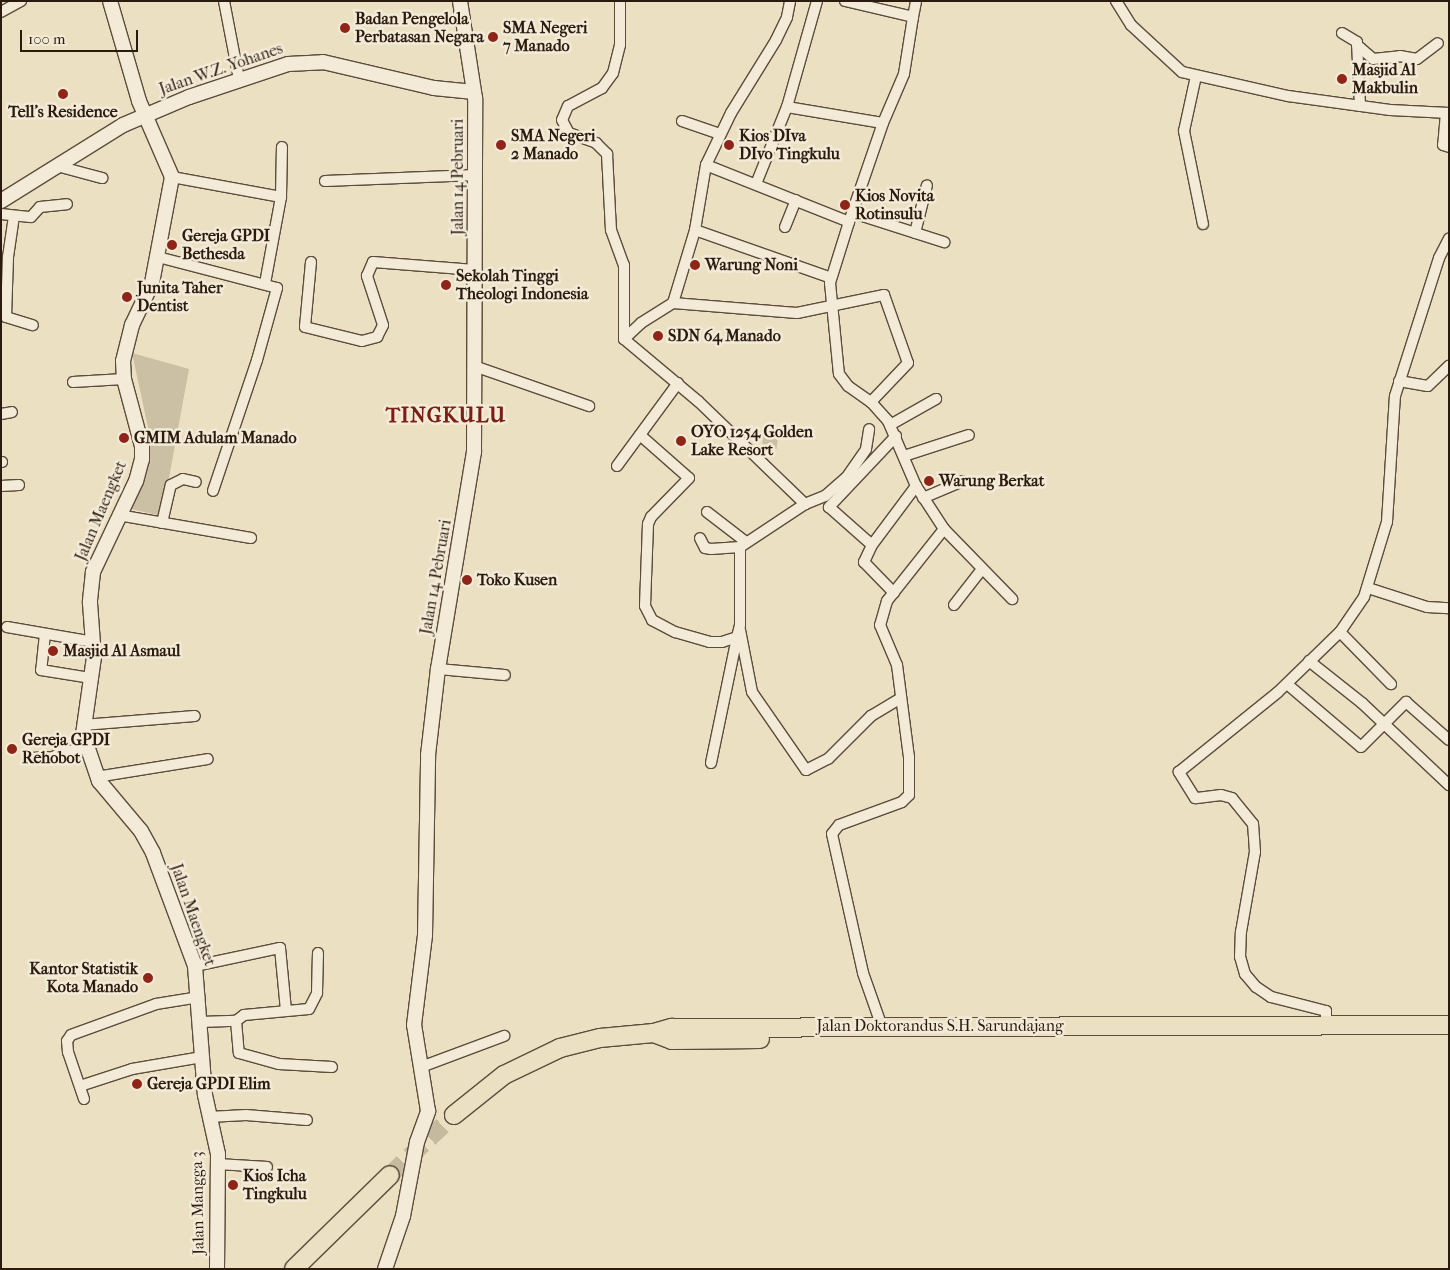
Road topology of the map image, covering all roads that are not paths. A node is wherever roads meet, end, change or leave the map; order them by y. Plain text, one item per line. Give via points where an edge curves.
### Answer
1 (22, 1) edge
2 (110, 1) edge
3 (224, 1) edge
4 (460, 1) edge
5 (620, 1) edge
6 (790, 1) edge
7 (811, 1) edge
8 (817, 1) edge
9 (916, 1) edge
10 (847, 2) edge
11 (1117, 2) edge
12 (1, 12) edge
13 (913, 17) junction
14 (1342, 33) dead end
15 (1438, 43) dead end
16 (1357, 45) junction
17 (1196, 76) junction
18 (239, 79) junction
19 (474, 92) junction
20 (1360, 106) junction
21 (787, 107) junction
22 (1448, 114) edge
23 (144, 116) junction
24 (682, 121) dead end
25 (882, 123) junction
26 (720, 134) junction
27 (282, 147) dead end
28 (1449, 147) edge
29 (57, 166) junction
30 (706, 166) junction
31 (476, 175) junction
32 (102, 178) dead end
33 (172, 178) junction
34 (325, 181) dead end
35 (756, 184) junction
36 (927, 185) dead end
37 (281, 197) junction
38 (1, 201) edge
39 (801, 202) junction
40 (67, 204) dead end
41 (1, 214) edge
42 (14, 216) junction
43 (851, 217) junction
44 (1203, 224) dead end
45 (785, 227) dead end
46 (694, 230) junction
47 (915, 233) junction
48 (1449, 238) edge
49 (944, 242) dead end
50 (158, 257) junction
51 (311, 262) dead end
52 (475, 270) junction
53 (831, 278) junction
54 (265, 283) junction
55 (673, 303) junction
56 (831, 307) junction
57 (4, 316) edge
58 (33, 325) dead end
59 (624, 339) junction
60 (474, 366) junction
61 (1449, 366) edge
62 (124, 379) junction
63 (73, 382) dead end
64 (678, 383) junction
65 (1404, 383) junction
66 (936, 399) dead end
67 (871, 402) junction
68 (589, 406) dead end
69 (890, 425) junction
70 (868, 429) dead end
71 (640, 435) junction
72 (969, 435) dead end
73 (896, 436) junction
74 (904, 456) junction
75 (617, 466) dead end
76 (963, 481) dead end
77 (196, 482) dead end
78 (19, 485) dead end
79 (1, 486) edge
80 (916, 486) junction
81 (213, 491) dead end
82 (923, 498) junction
83 (805, 504) junction
84 (707, 512) dead end
85 (118, 515) junction
86 (162, 523) junction
87 (944, 529) junction
88 (250, 538) dead end
89 (700, 538) dead end
90 (743, 545) junction
91 (872, 545) junction
92 (982, 569) junction
93 (1368, 588) junction
94 (894, 593) junction
95 (1012, 599) dead end
96 (954, 605) dead end
97 (1449, 608) edge
98 (7, 626) dead end
99 (1340, 632) junction
100 (738, 633) junction
101 (45, 634) junction
102 (94, 642) junction
103 (1310, 661) junction
104 (438, 669) junction
105 (505, 675) dead end
106 (91, 678) junction
107 (1287, 684) junction
108 (1392, 684) dead end
109 (901, 698) junction
110 (195, 716) dead end
111 (1384, 724) junction
112 (84, 725) junction
113 (1449, 740) edge
114 (86, 748) junction
115 (30, 758) dead end
116 (208, 759) dead end
117 (712, 762) dead end
118 (96, 777) junction
119 (1449, 785) edge
120 (318, 953) dead end
121 (195, 966) junction
122 (199, 997) junction
123 (286, 1010) junction
124 (236, 1021) junction
125 (200, 1022) junction
126 (1326, 1024) junction
127 (1449, 1025) edge
128 (882, 1026) junction
129 (654, 1033) junction
130 (504, 1036) dead end
131 (1449, 1036) edge
132 (202, 1057) junction
133 (332, 1066) dead end
134 (421, 1067) junction
135 (80, 1086) junction
136 (84, 1099) dead end
137 (454, 1115) tunnel mouth
138 (209, 1117) junction
139 (307, 1120) dead end
140 (215, 1144) junction
141 (218, 1164) junction
142 (267, 1167) dead end
143 (390, 1175) tunnel mouth
144 (313, 1248) junction
145 (208, 1269) edge
146 (217, 1269) edge
147 (287, 1269) edge
148 (294, 1269) edge
149 (386, 1269) edge

1 - 12 street
2 - 23 street
3 - 18 street
4 - 19 street, Jalan 14 Pebruari
5 - 59 street via 620,45 613,73 602,88 568,106 562,120 568,133 596,143 607,154 611,230 624,265
6 - 26 street via 787,17 776,40
7 - 8 street
8 - 21 street
9 - 13 street
10 - 13 street
11 - 17 street via 1131,26 1167,61 1177,69
13 - 25 street via 904,74
14 - 16 street via 1355,40
15 - 16 street via 1417,60 1400,56 1373,59
16 - 20 street
17 - 20 street via 1288,96
17 - 44 street via 1184,132
18 - 19 street, Jalan W.Z. Yohanes via 288,64 318,61 434,88
18 - 23 street, Jalan W.Z. Yohanes
19 - 31 street, Jalan 14 Pebruari
20 - 22 street
21 - 25 street
21 - 35 street
22 - 28 street via 1443,145
23 - 29 street, Jalan W.Z. Yohanes via 96,140
23 - 33 street
24 - 26 street
25 - 43 street
26 - 30 street
27 - 37 street
29 - 32 street
29 - 38 street, Jalan W.Z. Yohanes
30 - 35 street
30 - 46 street
31 - 34 street
31 - 52 street, Jalan 14 Pebruari
33 - 37 street
33 - 50 street, Jalan Maengket
35 - 39 street
36 - 47 street
37 - 54 street
39 - 43 street
39 - 45 street
40 - 42 street via 40,206 31,217
41 - 42 street
42 - 57 street
43 - 47 street
43 - 53 street
46 - 53 street
46 - 55 street
47 - 49 street
48 - 65 street via 1439,258
50 - 54 street
50 - 62 street, Jalan Maengket via 150,290 129,333 123,361
51 - 52 street via 306,327 362,341 377,337 383,324 367,276 373,262
52 - 60 street, Jalan 14 Pebruari
53 - 56 street
54 - 81 street via 277,290
55 - 56 street via 781,311
55 - 59 street via 641,323
56 - 67 street via 841,378
56 - 67 street via 886,296 908,363
57 - 58 street
59 - 64 street
60 - 68 street
60 - 104 street, Jalan 14 Pebruari via 474,452
61 - 65 street via 1428,386
62 - 63 street
62 - 85 street, Jalan Maengket via 142,451 136,481
64 - 71 street
64 - 83 street
65 - 93 street via 1392,413 1387,522
66 - 69 street
67 - 69 street
69 - 73 street
70 - 83 street via 866,449 846,478 825,496
71 - 75 street
71 - 100 street via 689,478 649,520 646,611 658,624 716,643
72 - 74 street
73 - 74 street
73 - 91 street via 829,505
74 - 80 street
76 - 82 street
77 - 86 street via 183,479 171,485
78 - 79 street
80 - 82 street
80 - 91 street
82 - 87 street
83 - 90 street
84 - 90 street
85 - 86 street
85 - 102 street, Jalan Maengket via 93,572 90,596
86 - 88 street
87 - 92 street
87 - 94 street
89 - 90 street via 711,550
90 - 100 street
91 - 94 street via 864,562
92 - 95 street
92 - 96 street
93 - 97 street via 1427,607
93 - 99 street via 1358,609
94 - 109 street via 883,609 880,628 896,662
98 - 101 street
99 - 103 street
99 - 108 street
100 - 109 street via 752,692 806,770 828,759 871,716
100 - 117 street
101 - 102 street
101 - 106 street via 41,670
102 - 106 street, Jalan Maengket
103 - 107 street
103 - 111 street
104 - 105 street
104 - 134 street, Jalan 14 Pebruari via 428,756 425,935 414,1014
106 - 112 street, Jalan Maengket
107 - 111 street via 1357,746 1365,745
107 - 126 street via 1184,766 1180,776 1195,798 1220,795 1232,798 1253,824 1255,852 1241,932 1240,957 1245,974 1271,997 1326,1011
109 - 128 street via 911,773 908,797 839,825 832,834 863,973
110 - 112 street
111 - 113 street via 1406,702
111 - 119 street
112 - 114 street, Jalan Maengket
114 - 115 street via 53,757
114 - 118 street, Jalan Maengket
116 - 118 street
118 - 121 street, Jalan Maengket via 146,838
120 - 123 street via 318,986 312,1006
121 - 122 street, Jalan Maengket
121 - 123 street via 280,948
122 - 125 street, Jalan Maengket
122 - 135 street via 156,1004 71,1035 67,1041 68,1052
123 - 124 street via 244,1015
124 - 125 street
124 - 133 street via 239,1053 279,1064
125 - 132 street, Jalan Maengket
126 - 127 highway, Jalan Doktorandus S.H. Sarundajang
126 - 128 highway, Jalan Doktorandus S.H. Sarundajang
128 - 129 highway, Jalan Doktorandus S.H. Sarundajang via 672,1028
129 - 131 highway via 672,1040 1162,1034
129 - 137 highway, Jalan Doktorandus S.H. Sarundajang via 600,1038 560,1048 504,1075
130 - 134 street
132 - 135 street via 132,1069
132 - 138 street, Jalan Maengket
134 - 149 street, Jalan 14 Pebruari via 428,1106 414,1158 406,1207
135 - 136 street
138 - 139 street via 246,1115
138 - 140 street, Jalan Maengket
140 - 141 street, Jalan Mangga 3
140 - 145 street, Jalan Mangga 3 via 211,1154
141 - 142 street
141 - 146 street, Jalan Mangga 3
143 - 144 highway
144 - 147 highway
144 - 148 highway

